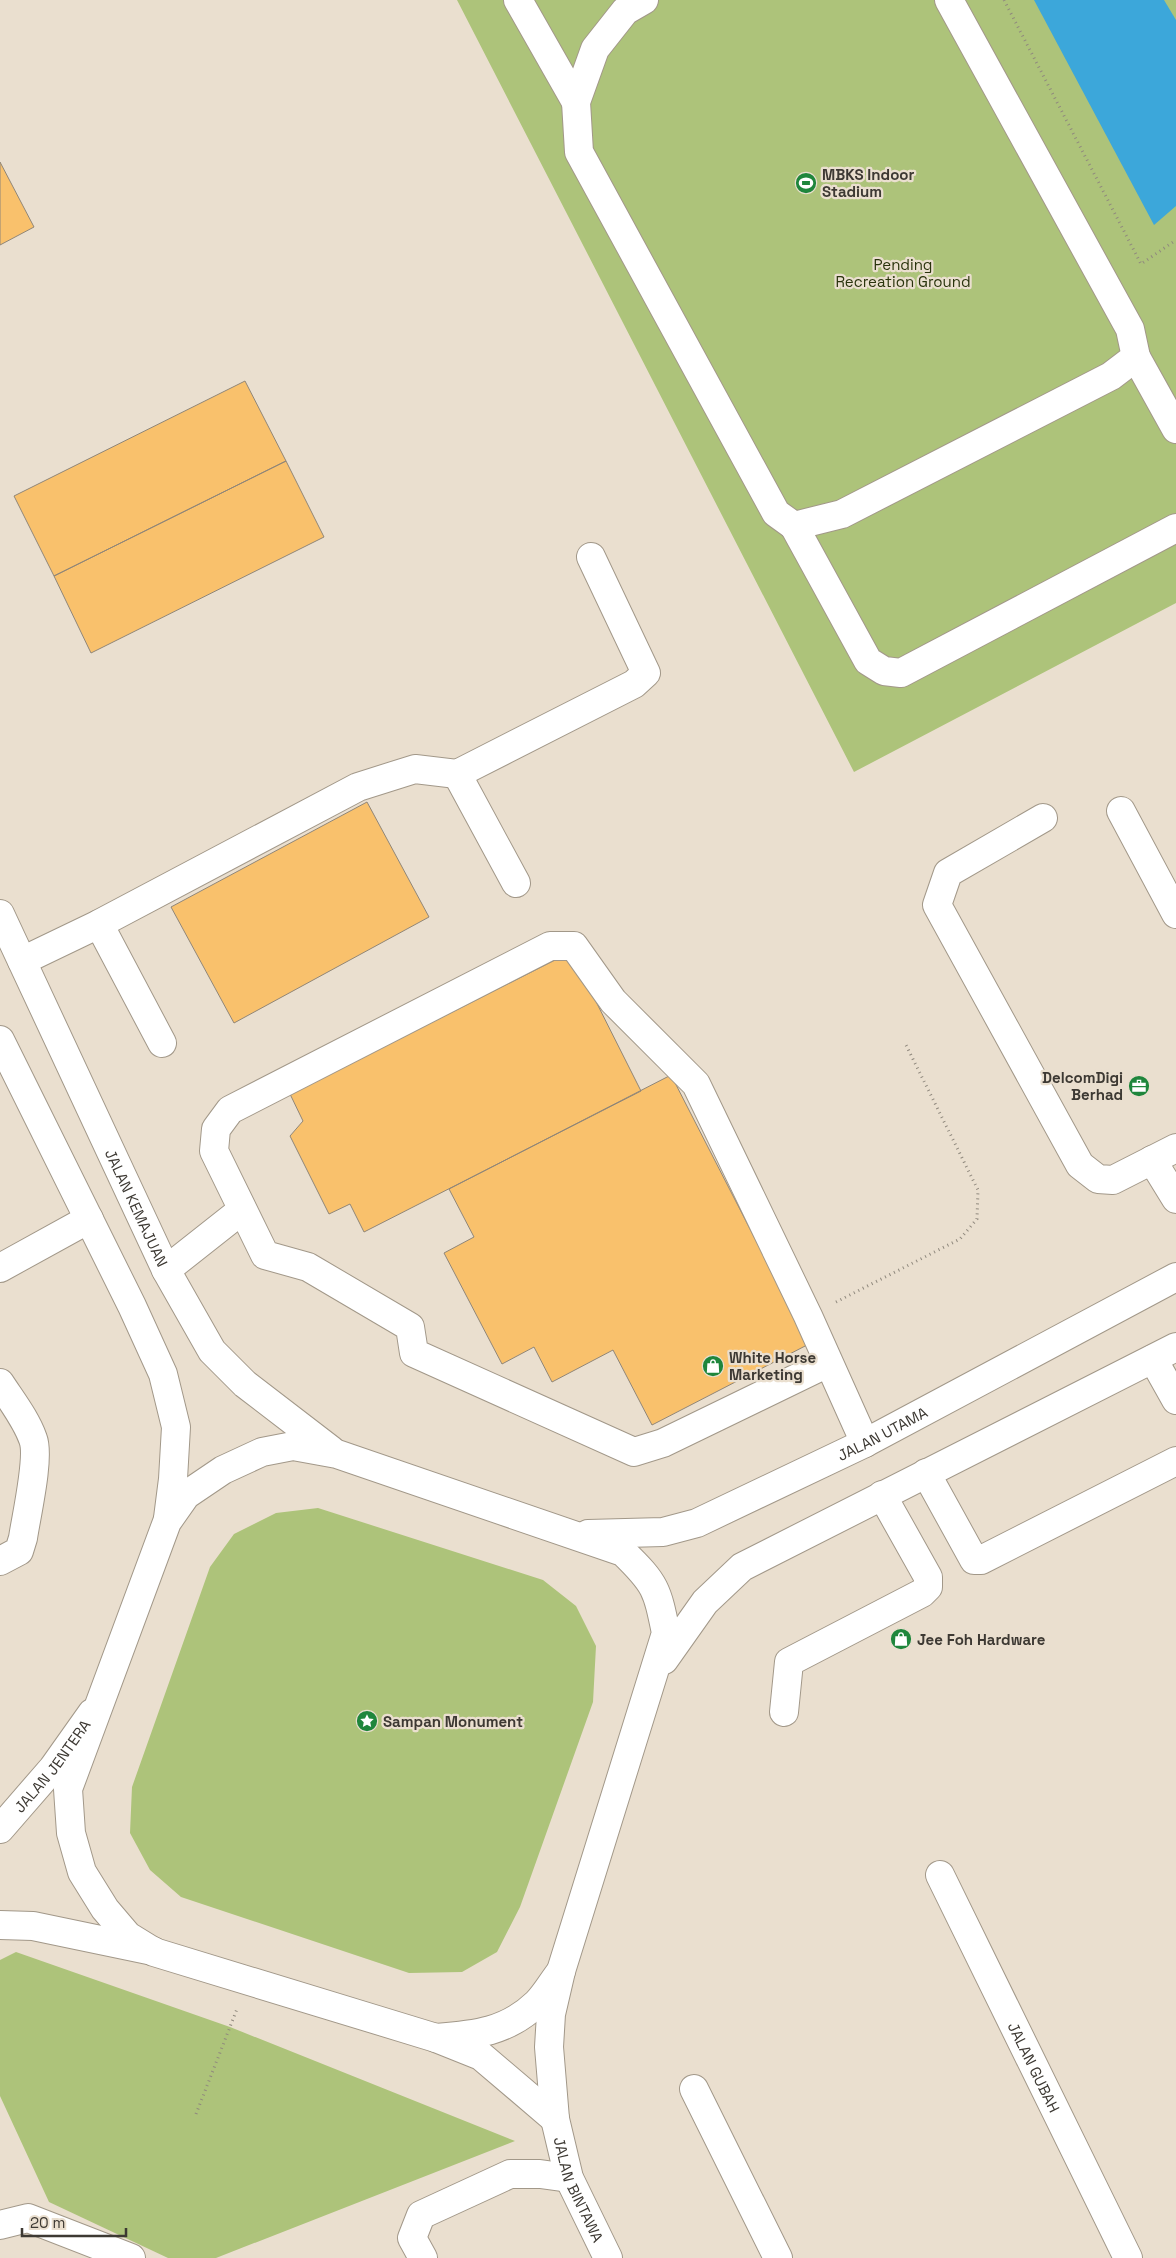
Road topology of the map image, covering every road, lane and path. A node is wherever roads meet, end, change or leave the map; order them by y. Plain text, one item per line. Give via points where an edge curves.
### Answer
1 (518, 0) edge
2 (644, 0) edge
3 (949, 0) edge
4 (1004, 0) edge
5 (576, 102) junction
6 (1176, 240) edge
7 (1136, 357) junction
8 (1176, 429) edge
9 (794, 526) junction
10 (1176, 528) edge
11 (591, 557) dead end
12 (457, 774) junction
13 (1121, 811) dead end
14 (1044, 818) dead end
15 (516, 884) dead end
16 (0, 914) edge
17 (1176, 914) edge
18 (100, 924) junction
19 (22, 961) junction
20 (0, 1040) edge
21 (162, 1042) dead end
22 (905, 1043) dead end
23 (1164, 1154) edge
24 (1176, 1199) edge
25 (242, 1210) junction
26 (89, 1219) junction
27 (0, 1268) edge
28 (166, 1270) junction
29 (1176, 1278) edge
30 (808, 1316) junction
31 (1165, 1353) edge
32 (828, 1363) junction
33 (0, 1382) edge
34 (1176, 1400) edge
35 (866, 1443) junction
36 (337, 1454) junction
37 (1176, 1461) edge
38 (926, 1472) junction
39 (882, 1495) junction
40 (167, 1522) junction
41 (571, 1535) junction
42 (0, 1561) edge
43 (651, 1681) junction
44 (101, 1701) junction
45 (784, 1712) dead end
46 (0, 1829) edge
47 (940, 1875) dead end
48 (0, 1926) edge
49 (154, 1952) junction
50 (561, 1971) junction
51 (247, 1980) junction
52 (436, 2038) junction
53 (694, 2089) dead end
54 (196, 2114) dead end
55 (555, 2119) junction
56 (569, 2178) junction
57 (0, 2225) edge
58 (777, 2257) edge
59 (131, 2258) edge
60 (423, 2258) edge
61 (608, 2258) edge
62 (1128, 2258) edge

1 - 5 main road
2 - 5 main road via 624,11 595,49
3 - 7 main road via 1130,329
4 - 6 path via 1140,264
5 - 9 main road via 579,152 776,513
7 - 8 main road
7 - 9 main road via 1111,376 842,514
9 - 10 main road via 868,661 884,671 901,673
11 - 12 main road via 646,673 634,684
12 - 15 main road
12 - 18 main road via 415,769 358,787
13 - 17 main road
14 - 23 main road via 948,873 937,905 1080,1165 1098,1179 1114,1180
16 - 19 main road, JALAN KEMAJUAN
18 - 19 main road
18 - 21 main road
19 - 28 main road, JALAN KEMAJUAN
20 - 26 main road
22 - 30 path via 978,1190 977,1219 960,1239
23 - 24 main road
25 - 28 main road
25 - 30 main road via 214,1151 216,1129 230,1110 550,946 574,946 614,1001 696,1084
25 - 32 main road via 265,1255 308,1268 410,1327 414,1353 634,1452 663,1443
26 - 27 main road
26 - 40 main road via 164,1374 176,1427
28 - 36 main road, JALAN KEMAJUAN via 212,1351 245,1384
29 - 35 main road, JALAN UTAMA
30 - 32 main road
31 - 34 main road
31 - 38 main road
32 - 35 main road
33 - 42 main road via 26,1422 34,1441 35,1456 21,1544 18,1551
35 - 41 main road, JALAN UTAMA via 697,1523 663,1532
36 - 40 main road via 293,1446 262,1452 223,1470 186,1496
36 - 41 main road, JALAN BINTAWA
37 - 38 main road via 981,1560 974,1560
38 - 39 main road
39 - 43 main road via 742,1568 705,1602
39 - 45 main road via 928,1577 928,1587 789,1662
40 - 44 main road
41 - 43 main road, JALAN BINTAWA via 623,1552 655,1586 666,1633
43 - 50 main road, JALAN BINTAWA
44 - 46 main road, JALAN JENTERA via 53,1768
44 - 49 main road via 68,1789 71,1834 82,1872 105,1909 128,1936
47 - 62 main road, JALAN GUBAH
48 - 49 main road via 33,1926
49 - 51 main road
50 - 52 main road via 537,2002 505,2026 474,2035
50 - 55 main road, JALAN BINTAWA via 551,2014 549,2047
51 - 52 main road
51 - 54 path
52 - 55 main road via 481,2056
53 - 58 main road
55 - 56 main road, JALAN BINTAWA
56 - 60 main road via 510,2174 421,2215 412,2238
56 - 61 main road, JALAN BINTAWA
57 - 59 main road via 28,2218

